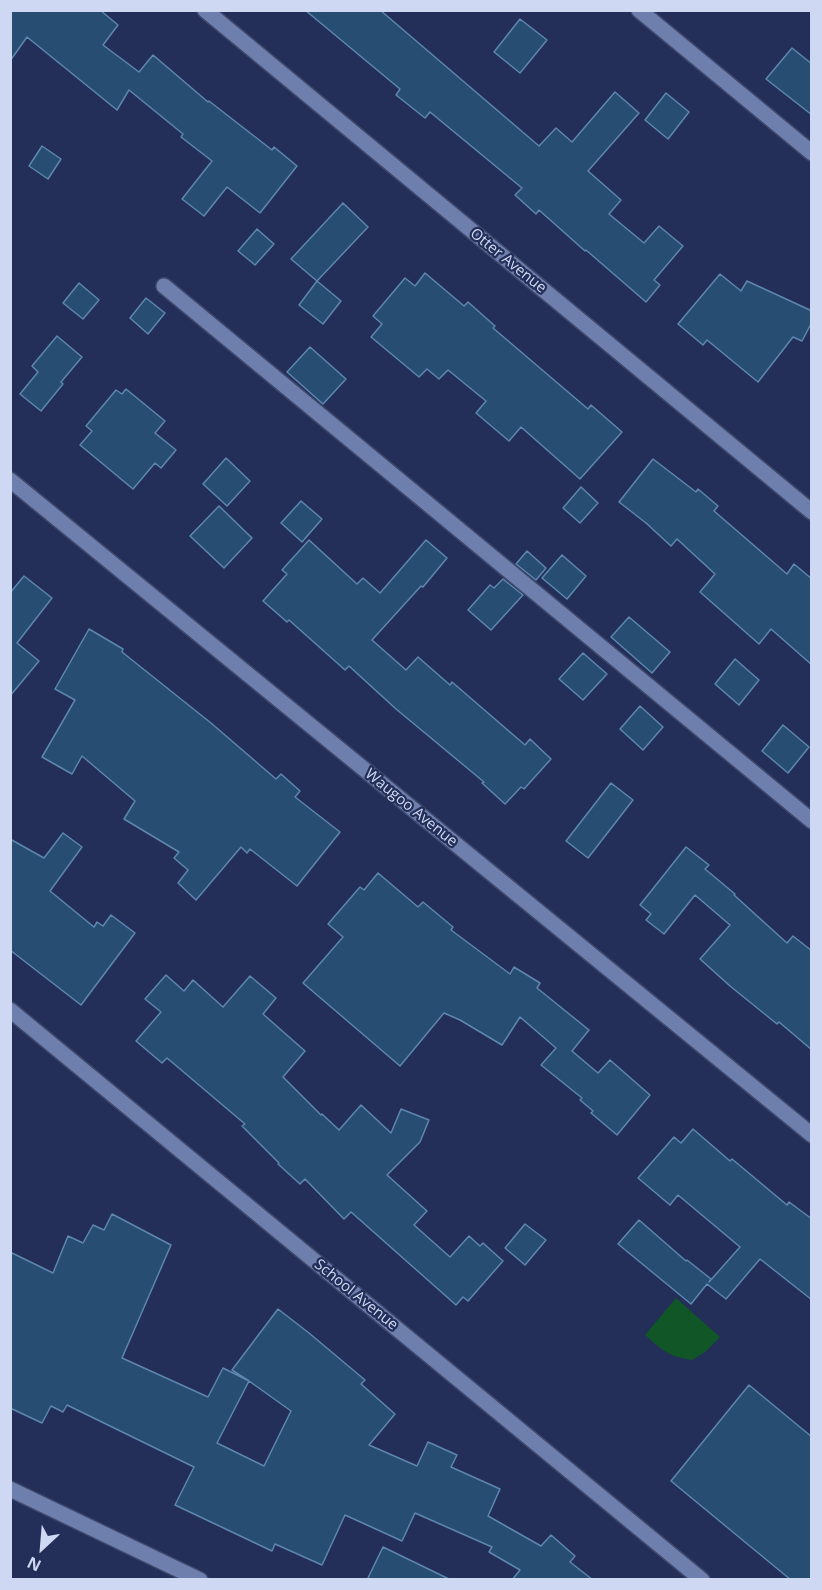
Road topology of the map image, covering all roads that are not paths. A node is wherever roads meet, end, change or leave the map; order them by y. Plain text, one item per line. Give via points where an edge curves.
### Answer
1 (205, 10) edge
2 (639, 10) edge
3 (812, 153) edge
4 (164, 286) dead end
5 (10, 480) edge
6 (812, 512) edge
7 (812, 821) edge
8 (10, 1010) edge
9 (812, 1135) edge
10 (10, 1488) edge
11 (200, 1580) edge
12 (702, 1580) edge

1 - 6 street, Otter Avenue
2 - 3 street
4 - 7 street
5 - 9 street, Waugoo Avenue
8 - 12 street, School Avenue
10 - 11 street

